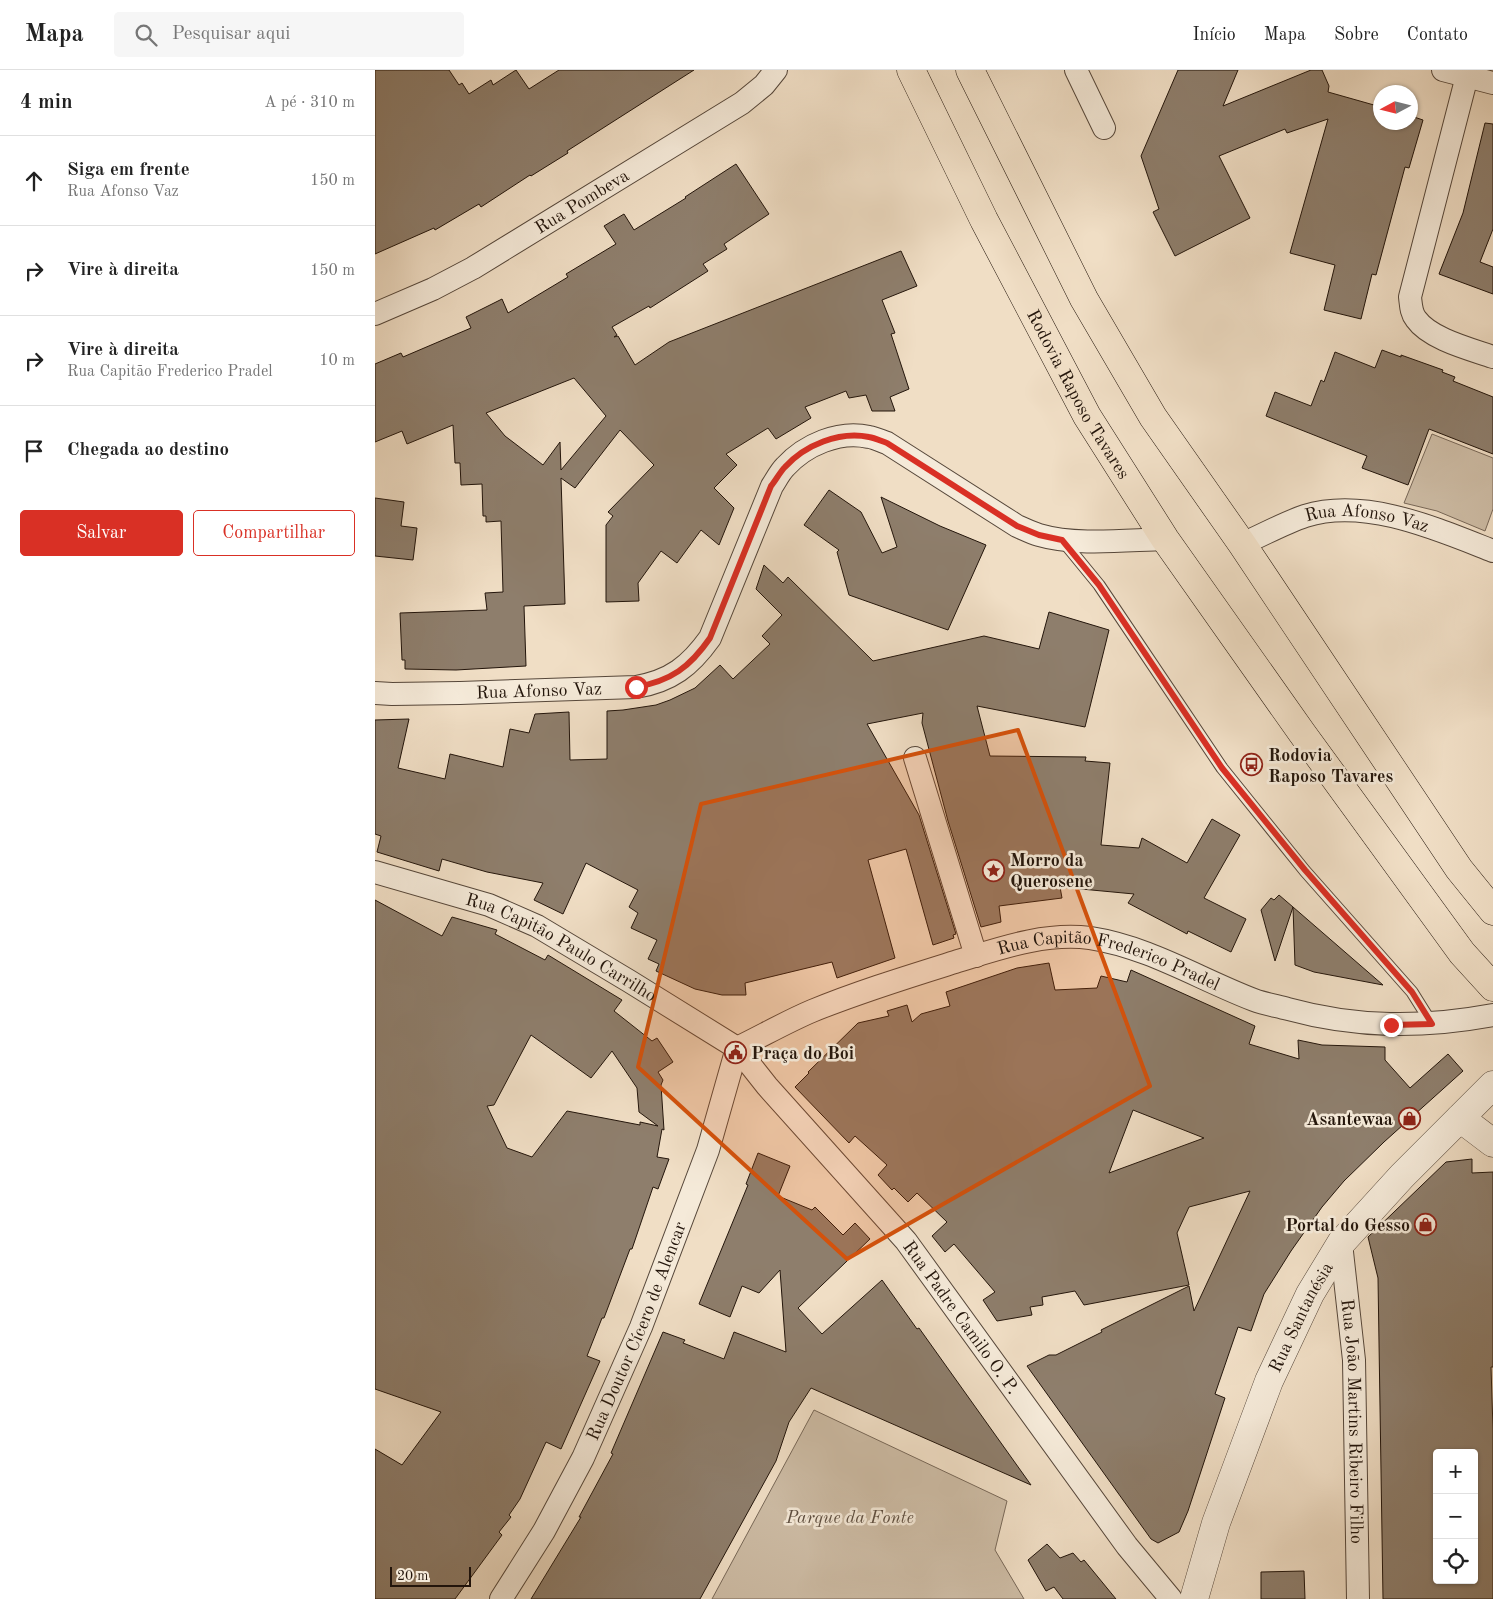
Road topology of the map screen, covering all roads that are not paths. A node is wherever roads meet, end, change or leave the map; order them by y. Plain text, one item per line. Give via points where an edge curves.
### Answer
1 (776, 70) edge
2 (911, 70) edge
3 (970, 70) edge
4 (1076, 70) edge
5 (1443, 70) edge
6 (1467, 76) junction
7 (1493, 83) edge
8 (1104, 128) dead end
9 (375, 314) edge
10 (1493, 357) edge
11 (1165, 539) junction
12 (1062, 540) junction
13 (1243, 544) junction
14 (1493, 551) edge
15 (375, 693) edge
16 (915, 758) dead end
17 (375, 872) edge
18 (1493, 911) edge
19 (976, 956) junction
20 (1493, 987) edge
21 (1493, 1015) edge
22 (1432, 1024) junction
23 (737, 1048) junction
24 (1493, 1085) edge
25 (1460, 1118) junction
26 (1493, 1142) edge
27 (1341, 1243) junction
28 (501, 1599) edge
29 (1171, 1599) edge
30 (1194, 1599) edge
31 (1358, 1599) edge

1 - 9 street, Rua Pombeva via 742,103 473,268
2 - 11 highway, Rodovia Raposo Tavares via 984,220 1087,416
3 - 13 highway via 1089,307 1153,417
4 - 8 street
5 - 6 street
6 - 7 street
6 - 10 street via 1410,297 1411,310 1425,329
11 - 12 street, Rua Afonso Vaz
11 - 20 highway, Rodovia Raposo Tavares via 1462,953
12 - 15 street, Rua Afonso Vaz via 1017,526 887,443 851,435 835,437 800,454 784,467 771,486 710,638 678,672 654,684 636,687
12 - 22 lane via 1099,585 1222,768 1305,870 1412,992
13 - 14 street, Rua Afonso Vaz via 1305,516 1332,510 1361,510 1428,526
13 - 18 highway via 1459,869
16 - 19 street
17 - 23 street, Rua Capitão Paulo Carrilho via 489,905 537,926
19 - 22 street, Rua Capitão Frederico Pradel via 1035,940 1090,938 1134,949 1255,1000 1319,1018 1391,1025
19 - 23 street, Rua Capitão Frederico Pradel via 811,1011
21 - 22 street, Rua Capitão Frederico Pradel
23 - 28 street, Rua Doutor Cícero de Alencar via 708,1150 641,1327 583,1458 545,1531
23 - 29 street, Rua Padre Camilo O. P. via 906,1241 1127,1546
24 - 25 street, Rua Santanésia
25 - 26 street
25 - 27 street, Rua Santanésia
27 - 30 street, Rua Santanésia via 1310,1294 1269,1381 1216,1523
27 - 31 street, Rua João Martins Ribeiro Filho via 1355,1360

